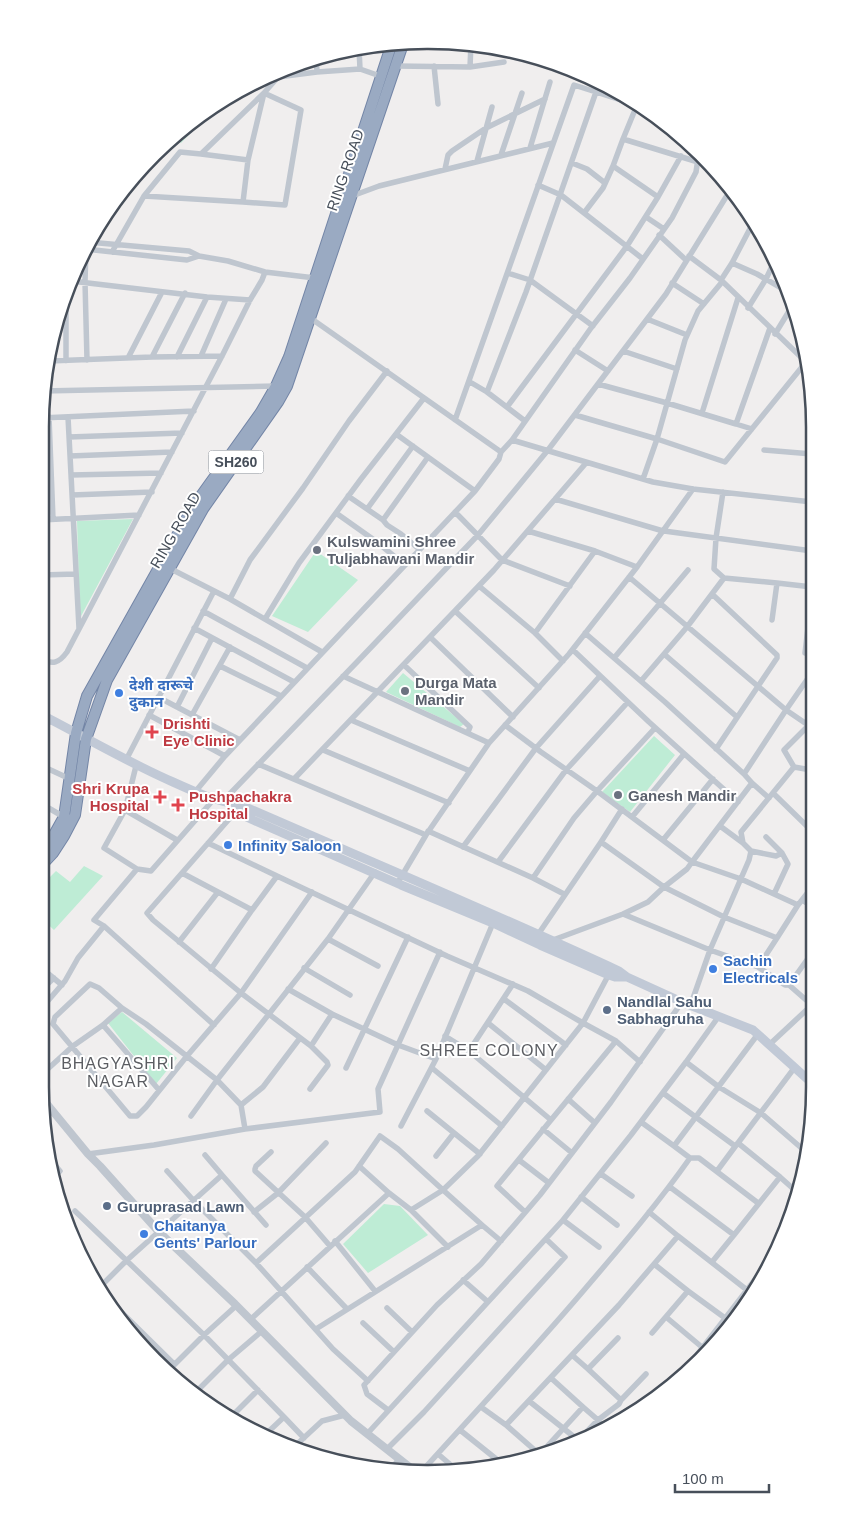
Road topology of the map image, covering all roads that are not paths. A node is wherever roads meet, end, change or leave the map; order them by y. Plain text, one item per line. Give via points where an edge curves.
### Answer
1 (401, 50) edge
2 (389, 51) edge
3 (470, 51) edge
4 (359, 55) edge
5 (504, 62) dead end
6 (317, 66) edge
7 (396, 66) junction
8 (434, 66) junction
9 (470, 67) junction
10 (360, 69) junction
11 (317, 72) junction
12 (289, 76) edge
13 (380, 76) junction
14 (274, 82) edge
15 (550, 82) dead end
16 (597, 89) edge
17 (596, 92) junction
18 (264, 93) junction
19 (522, 93) dead end
20 (614, 98) edge
21 (545, 99) junction
22 (438, 104) dead end
23 (492, 107) dead end
24 (635, 111) edge
25 (516, 112) junction
26 (486, 128) junction
27 (624, 139) junction
28 (553, 143) junction
29 (530, 148) junction
30 (202, 154) junction
31 (501, 155) junction
32 (681, 156) junction
33 (248, 160) junction
34 (695, 160) edge
35 (476, 161) junction
36 (572, 163) junction
37 (698, 163) edge
38 (613, 166) junction
39 (445, 169) junction
40 (605, 183) junction
41 (538, 185) junction
42 (561, 195) junction
43 (144, 196) junction
44 (352, 196) junction
45 (658, 197) junction
46 (726, 197) dead end
47 (243, 202) junction
48 (584, 213) junction
49 (646, 216) junction
50 (664, 229) junction
51 (750, 229) edge
52 (659, 235) junction
53 (97, 243) edge
54 (116, 244) junction
55 (627, 246) junction
56 (151, 247) junction
57 (93, 250) edge
58 (112, 252) junction
59 (149, 256) junction
60 (199, 256) junction
61 (688, 258) junction
62 (643, 259) junction
63 (732, 263) junction
64 (85, 266) edge
65 (771, 269) edge
66 (265, 272) junction
67 (508, 273) junction
68 (315, 278) junction
69 (766, 279) junction
70 (530, 280) junction
71 (721, 281) junction
72 (79, 282) edge
73 (85, 282) junction
74 (672, 283) junction
75 (778, 286) edge
76 (162, 292) junction
77 (185, 294) junction
78 (206, 297) junction
79 (738, 298) junction
80 (226, 299) junction
81 (250, 300) junction
82 (704, 304) junction
83 (748, 308) junction
84 (788, 313) edge
85 (576, 314) junction
86 (66, 316) edge
87 (307, 316) junction
88 (647, 318) junction
89 (593, 326) junction
90 (770, 328) junction
91 (776, 334) junction
92 (687, 335) junction
93 (576, 350) junction
94 (623, 351) junction
95 (201, 356) junction
96 (222, 356) junction
97 (799, 356) edge
98 (152, 357) junction
99 (177, 357) junction
100 (128, 358) junction
101 (87, 360) junction
102 (55, 361) edge
103 (66, 361) junction
104 (677, 369) junction
105 (802, 370) edge
106 (387, 371) junction
107 (608, 371) junction
108 (470, 382) junction
109 (598, 384) junction
110 (276, 386) junction
111 (287, 386) junction
112 (206, 388) junction
113 (51, 391) edge
114 (487, 392) junction
115 (424, 398) junction
116 (667, 403) junction
117 (507, 407) junction
118 (194, 410) junction
119 (702, 413) junction
120 (575, 415) junction
121 (49, 417) edge
122 (68, 417) junction
123 (455, 420) junction
124 (525, 421) junction
125 (49, 423) edge
126 (736, 424) junction
127 (752, 429) junction
128 (182, 433) junction
129 (396, 434) junction
130 (70, 436) junction
131 (657, 438) junction
132 (512, 440) junction
133 (413, 446) junction
134 (548, 450) junction
135 (764, 450) dead end
136 (172, 452) junction
137 (501, 452) junction
138 (806, 454) edge
139 (70, 456) junction
140 (428, 457) junction
141 (586, 463) junction
142 (162, 473) junction
143 (71, 475) junction
144 (643, 479) junction
145 (693, 489) junction
146 (475, 490) junction
147 (152, 492) junction
148 (723, 492) junction
149 (72, 495) junction
150 (348, 496) junction
151 (554, 499) junction
152 (806, 501) edge
153 (367, 509) junction
154 (455, 512) junction
155 (336, 513) junction
156 (139, 515) junction
157 (74, 518) junction
158 (49, 519) edge
159 (52, 519) junction
160 (383, 520) junction
161 (528, 531) junction
162 (664, 531) junction
163 (478, 534) junction
164 (716, 538) junction
165 (419, 549) junction
166 (595, 551) junction
167 (806, 551) edge
168 (502, 560) junction
169 (405, 565) junction
170 (637, 567) junction
171 (169, 568) junction
172 (688, 570) dead end
173 (76, 574) junction
174 (49, 575) edge
175 (629, 577) junction
176 (724, 578) junction
177 (777, 583) junction
178 (479, 586) junction
179 (570, 586) junction
180 (806, 587) edge
181 (214, 591) junction
182 (712, 594) junction
183 (230, 600) junction
184 (660, 604) junction
185 (203, 611) junction
186 (455, 611) junction
187 (265, 619) junction
188 (772, 620) dead end
189 (687, 627) junction
190 (194, 628) junction
191 (79, 630) junction
192 (585, 632) junction
193 (535, 633) junction
194 (430, 637) junction
195 (212, 638) junction
196 (806, 644) edge
197 (230, 648) junction
198 (572, 650) junction
199 (322, 652) junction
200 (805, 653) dead end
201 (664, 654) junction
202 (614, 658) junction
203 (563, 661) junction
204 (49, 662) edge
205 (404, 665) junction
206 (220, 666) junction
207 (307, 668) junction
208 (343, 676) junction
209 (600, 676) junction
210 (641, 681) junction
211 (806, 681) edge
212 (294, 682) junction
213 (758, 686) junction
214 (539, 688) junction
215 (378, 693) junction
216 (281, 696) junction
217 (158, 697) junction
218 (628, 702) junction
219 (177, 707) junction
220 (786, 710) junction
221 (149, 715) junction
222 (192, 715) junction
223 (513, 717) junction
224 (737, 717) junction
225 (49, 718) edge
226 (52, 720) junction
227 (351, 720) junction
228 (806, 720) edge
229 (49, 722) edge
230 (506, 725) junction
231 (656, 728) junction
232 (806, 728) edge
233 (468, 732) junction
234 (76, 733) junction
235 (86, 739) junction
236 (240, 740) junction
237 (489, 743) junction
238 (536, 748) junction
239 (716, 749) junction
240 (323, 750) junction
241 (684, 754) junction
242 (225, 756) junction
243 (126, 760) junction
244 (258, 764) junction
245 (136, 766) junction
246 (794, 767) junction
247 (49, 769) edge
248 (806, 769) edge
249 (566, 770) junction
250 (470, 771) junction
251 (744, 774) junction
252 (70, 779) junction
253 (294, 779) junction
254 (713, 779) junction
255 (752, 783) junction
256 (597, 791) junction
257 (195, 792) junction
258 (771, 795) junction
259 (221, 801) junction
260 (738, 802) junction
261 (449, 803) junction
262 (49, 808) edge
263 (239, 808) junction
264 (622, 809) junction
265 (125, 810) junction
266 (632, 816) junction
267 (64, 817) junction
268 (720, 826) junction
269 (806, 826) edge
270 (427, 833) junction
271 (766, 837) dead end
272 (177, 840) junction
273 (663, 840) junction
274 (601, 842) junction
275 (49, 843) edge
276 (208, 843) junction
277 (743, 843) junction
278 (463, 847) junction
279 (751, 851) junction
280 (782, 854) junction
281 (49, 857) edge
282 (498, 862) junction
283 (692, 862) junction
284 (137, 869) junction
285 (377, 869) junction
286 (182, 873) junction
287 (277, 876) junction
288 (533, 878) junction
289 (741, 878) junction
290 (399, 880) junction
291 (664, 887) junction
292 (218, 892) junction
293 (312, 892) junction
294 (564, 894) junction
295 (774, 894) junction
296 (806, 895) edge
297 (800, 903) junction
298 (806, 905) edge
299 (252, 910) junction
300 (350, 910) junction
301 (623, 914) junction
302 (724, 917) junction
303 (493, 923) junction
304 (104, 926) junction
305 (408, 937) junction
306 (536, 938) junction
307 (777, 938) junction
308 (328, 939) junction
309 (554, 940) junction
310 (179, 942) junction
311 (710, 950) junction
312 (440, 952) junction
313 (806, 961) edge
314 (378, 966) dead end
315 (758, 967) junction
316 (304, 968) junction
317 (475, 968) junction
318 (211, 969) junction
319 (611, 971) junction
320 (49, 974) edge
321 (54, 978) junction
322 (49, 983) edge
323 (513, 984) junction
324 (62, 985) junction
325 (789, 985) junction
326 (288, 989) junction
327 (240, 993) junction
328 (350, 996) dead end
329 (504, 999) junction
330 (806, 999) edge
331 (49, 1000) edge
332 (687, 1003) junction
333 (122, 1008) junction
334 (806, 1011) edge
335 (268, 1014) junction
336 (332, 1014) junction
337 (719, 1016) junction
338 (488, 1023) junction
339 (584, 1023) junction
340 (214, 1025) junction
341 (103, 1026) junction
342 (365, 1028) junction
343 (758, 1034) junction
344 (445, 1036) junction
345 (300, 1038) junction
346 (616, 1041) junction
347 (770, 1044) junction
348 (398, 1045) junction
349 (566, 1045) junction
350 (73, 1046) junction
351 (311, 1046) junction
352 (469, 1051) junction
353 (187, 1056) junction
354 (436, 1059) junction
355 (640, 1062) junction
356 (686, 1062) junction
357 (49, 1068) edge
358 (346, 1068) dead end
359 (432, 1068) junction
360 (795, 1068) junction
361 (546, 1070) junction
362 (806, 1078) edge
363 (217, 1080) junction
364 (719, 1086) junction
365 (310, 1089) dead end
366 (159, 1090) junction
367 (663, 1093) junction
368 (524, 1098) junction
369 (568, 1099) junction
370 (241, 1105) junction
371 (50, 1108) edge
372 (427, 1111) dead end
373 (761, 1113) junction
374 (191, 1116) dead end
375 (696, 1117) junction
376 (551, 1120) junction
377 (641, 1122) junction
378 (595, 1123) junction
379 (401, 1126) dead end
380 (502, 1126) junction
381 (245, 1129) junction
382 (543, 1129) junction
383 (454, 1133) junction
384 (326, 1143) dead end
385 (736, 1145) junction
386 (674, 1146) junction
387 (801, 1148) edge
388 (271, 1152) dead end
389 (88, 1154) junction
390 (480, 1154) junction
391 (572, 1154) junction
392 (205, 1155) dead end
393 (436, 1156) dead end
394 (690, 1158) junction
395 (519, 1160) junction
396 (359, 1166) junction
397 (167, 1171) dead end
398 (717, 1171) junction
399 (601, 1174) junction
400 (222, 1175) junction
401 (780, 1177) junction
402 (549, 1183) junction
403 (670, 1187) junction
404 (792, 1188) edge
405 (443, 1190) junction
406 (278, 1193) junction
407 (389, 1193) junction
408 (632, 1196) dead end
409 (581, 1197) junction
410 (194, 1201) junction
411 (758, 1203) junction
412 (411, 1210) junction
413 (75, 1211) dead end
414 (254, 1212) junction
415 (526, 1212) junction
416 (649, 1212) junction
417 (305, 1217) junction
418 (563, 1220) junction
419 (266, 1225) dead end
420 (482, 1225) junction
421 (616, 1226) dead end
422 (159, 1232) junction
423 (734, 1235) junction
424 (678, 1236) junction
425 (546, 1239) junction
426 (335, 1241) junction
427 (501, 1241) junction
428 (330, 1246) junction
429 (448, 1247) junction
430 (600, 1247) dead end
431 (126, 1261) junction
432 (712, 1262) junction
433 (256, 1263) junction
434 (654, 1264) junction
435 (307, 1267) junction
436 (463, 1280) junction
437 (104, 1283) edge
438 (747, 1290) edge
439 (281, 1291) junction
440 (374, 1291) junction
441 (688, 1291) junction
442 (487, 1301) junction
443 (237, 1305) junction
444 (387, 1308) dead end
445 (346, 1309) junction
446 (733, 1310) edge
447 (666, 1317) junction
448 (725, 1318) junction
449 (251, 1319) junction
450 (363, 1323) dead end
451 (316, 1329) junction
452 (262, 1331) junction
453 (412, 1332) junction
454 (652, 1333) dead end
455 (204, 1335) junction
456 (711, 1337) edge
457 (618, 1338) dead end
458 (702, 1347) edge
459 (394, 1352) junction
460 (572, 1355) junction
461 (228, 1360) junction
462 (173, 1366) edge
463 (588, 1369) junction
464 (646, 1374) dead end
465 (551, 1378) junction
466 (368, 1381) junction
467 (199, 1389) edge
468 (258, 1390) junction
469 (621, 1400) junction
470 (529, 1401) junction
471 (481, 1407) junction
472 (583, 1407) junction
473 (388, 1410) junction
474 (235, 1413) edge
475 (345, 1415) junction
476 (284, 1417) junction
477 (598, 1420) junction
478 (601, 1423) edge
479 (506, 1426) junction
480 (590, 1428) edge
481 (564, 1429) junction
482 (270, 1430) edge
483 (460, 1430) junction
484 (367, 1434) junction
485 (571, 1436) edge
486 (304, 1438) junction
487 (299, 1442) edge
488 (549, 1445) edge
489 (387, 1449) junction
490 (534, 1450) edge
491 (438, 1454) junction
492 (399, 1459) junction
493 (496, 1459) edge
494 (396, 1463) edge
495 (406, 1464) edge
496 (450, 1464) edge
497 (428, 1465) edge

1 - 7 highway, RING ROAD / SH260
2 - 13 highway, RING ROAD / SH260
3 - 9 street
4 - 10 street
5 - 9 street
6 - 11 street
7 - 8 street
7 - 44 highway, RING ROAD / SH260
8 - 9 street
8 - 22 street
10 - 11 street
10 - 13 street
11 - 12 street
13 - 68 highway, RING ROAD / SH260
14 - 18 street
15 - 21 street
16 - 17 street
17 - 20 street
17 - 28 street via 574,85
17 - 36 street
18 - 30 street
18 - 33 street
18 - 47 street via 301,110 285,205
19 - 25 street
21 - 25 street
21 - 29 street
23 - 26 street
24 - 27 street
25 - 26 street
25 - 31 street
26 - 35 street
26 - 39 street via 448,155
27 - 32 street
27 - 38 street
28 - 29 street
28 - 41 street
29 - 31 street
30 - 33 street
30 - 43 street via 180,152
31 - 35 street
32 - 34 street
32 - 45 street
33 - 47 street
35 - 39 street
36 - 40 street via 587,169
36 - 42 street
37 - 50 street via 696,172
38 - 40 street
38 - 45 street
39 - 44 street
40 - 48 street
41 - 42 street
41 - 67 street
42 - 48 street
42 - 70 street
43 - 47 street
43 - 54 street
44 - 87 highway, RING ROAD / SH260
45 - 49 street
46 - 61 street
48 - 55 street
49 - 50 street
49 - 55 street
50 - 52 street
51 - 63 street
52 - 61 street
52 - 62 street
53 - 54 street
54 - 56 street
54 - 58 street
55 - 62 street
55 - 85 street
56 - 59 street
56 - 60 street via 188,251
57 - 58 street
58 - 59 street
59 - 60 street via 187,260
60 - 66 street
61 - 71 street
61 - 74 street
62 - 89 street
63 - 69 street
63 - 71 street
64 - 73 street
65 - 69 street
66 - 68 street
66 - 81 street
67 - 70 street
67 - 108 street
68 - 87 highway, RING ROAD / SH260
69 - 75 street
69 - 83 street
70 - 85 street
70 - 114 street
71 - 79 street
71 - 82 street
72 - 73 street
73 - 76 street
73 - 101 street
74 - 82 street
74 - 88 street
76 - 77 street
76 - 100 street
77 - 78 street
77 - 98 street
78 - 80 street
78 - 99 street
79 - 83 street
79 - 119 street
80 - 81 street
80 - 95 street
81 - 96 street
82 - 92 street
83 - 90 street
84 - 91 street
85 - 89 street
85 - 117 street
86 - 103 street
87 - 106 street
87 - 110 highway, RING ROAD / SH260
87 - 111 highway, RING ROAD / SH260
88 - 92 street
88 - 94 street
89 - 93 street
90 - 91 street
90 - 126 street
91 - 97 street
92 - 104 street
93 - 107 street
93 - 124 street
94 - 104 street
94 - 107 street
95 - 96 street
95 - 99 street
96 - 112 street
98 - 99 street
98 - 100 street
100 - 101 street
101 - 103 street
102 - 103 street
104 - 116 street
105 - 127 street
106 - 115 street
106 - 183 street via 250,560
107 - 109 street
108 - 114 street
108 - 123 street
109 - 116 street
109 - 120 street
110 - 111 street
110 - 112 street
110 - 234 highway, RING ROAD / SH260 via 193,507 87,696
111 - 171 highway, RING ROAD / SH260 via 203,509
112 - 113 street
112 - 118 street
114 - 117 street
115 - 123 street
115 - 129 street
116 - 119 street
116 - 131 street
117 - 124 street
118 - 122 street
118 - 128 street
119 - 126 street
120 - 131 street
120 - 134 street
121 - 122 street
122 - 130 street
123 - 137 street
124 - 132 street
125 - 159 street
126 - 127 street
127 - 131 street via 725,462
128 - 130 street
128 - 136 street
129 - 133 street
129 - 150 street
130 - 139 street
131 - 144 street
132 - 134 street
132 - 137 street
133 - 140 street
133 - 153 street
134 - 141 street
134 - 163 street
135 - 138 street
136 - 139 street
136 - 142 street
137 - 146 street
139 - 143 street
140 - 146 street
140 - 160 street
141 - 144 street
141 - 151 street
142 - 143 street
142 - 147 street
143 - 149 street
144 - 145 street
145 - 148 street
145 - 162 street
146 - 154 street
147 - 149 street
147 - 156 street
148 - 152 street
148 - 164 street
149 - 157 street
150 - 153 street
150 - 155 street
151 - 161 street
151 - 162 street
153 - 160 street
154 - 163 street
154 - 165 street
155 - 169 street
155 - 187 street via 299,562
156 - 157 street
156 - 191 street
157 - 159 street
157 - 173 street
158 - 159 street
160 - 165 street
161 - 166 street
161 - 168 street
162 - 164 street
162 - 170 street
163 - 168 street
163 - 208 street
164 - 167 street
164 - 176 street via 714,569
165 - 169 street
166 - 170 street
166 - 179 street
168 - 178 street
168 - 179 street
169 - 199 street
170 - 175 street
171 - 181 street
171 - 235 highway, RING ROAD / SH260 via 107,680
172 - 184 street
173 - 174 street
173 - 191 street
175 - 184 street
175 - 192 street
176 - 177 street
176 - 182 street
177 - 180 street
177 - 188 street
178 - 186 street
178 - 193 street
179 - 193 street
181 - 183 street
181 - 185 street
182 - 189 street
182 - 213 street via 777,655
183 - 187 street
184 - 189 street
184 - 202 street
185 - 190 street
185 - 207 street
186 - 194 street
186 - 214 street
187 - 199 street
189 - 201 street
189 - 213 street
190 - 195 street
190 - 217 street
191 - 204 street via 60,661
192 - 198 street
192 - 202 street
193 - 203 street
194 - 205 street
194 - 223 street
195 - 197 street
195 - 219 street
196 - 200 street
197 - 206 street
197 - 212 street
198 - 203 street
198 - 209 street
199 - 207 street
201 - 210 street
201 - 224 street
202 - 210 street
203 - 214 street
205 - 215 street
205 - 233 street via 470,727
206 - 216 street
206 - 222 street
207 - 212 street
208 - 215 street
208 - 244 street
209 - 218 street
209 - 238 street
210 - 239 street
211 - 220 street
212 - 216 street
213 - 220 street
213 - 224 street
214 - 223 street
215 - 227 street
215 - 233 street
216 - 236 street
217 - 219 street
217 - 221 street
218 - 231 street
218 - 249 street
219 - 222 street
220 - 228 street
220 - 251 street
221 - 242 street
221 - 243 street
222 - 236 street
223 - 230 street
224 - 239 street
225 - 226 main road
226 - 229 street
226 - 234 main road
227 - 240 street
227 - 250 street
230 - 237 street
230 - 238 street
231 - 241 street
231 - 256 street
232 - 246 street via 784,750
233 - 237 street
234 - 235 main road
234 - 252 highway, RING ROAD / SH260
235 - 243 main road
235 - 281 highway, RING ROAD / SH260 via 75,815
236 - 242 street
237 - 250 street
238 - 249 street
238 - 278 street
239 - 251 street
240 - 253 street
240 - 261 street
241 - 254 street
241 - 266 street
242 - 257 street
243 - 245 main road
244 - 253 street
244 - 259 street
245 - 257 main road
245 - 265 street
246 - 248 street
246 - 258 street
247 - 252 street
249 - 256 street
249 - 282 street
250 - 261 street
251 - 255 street
252 - 267 highway, RING ROAD / SH260
253 - 270 street
254 - 260 street
254 - 273 street
255 - 258 street
255 - 260 street
256 - 264 street
256 - 288 street via 574,818
257 - 259 main road
258 - 269 street
258 - 277 street via 741,832
259 - 263 main road
259 - 272 street
260 - 268 street
261 - 270 street
262 - 267 street
263 - 276 street
263 - 285 main road via 276,831
264 - 266 street
264 - 274 street
265 - 272 street
265 - 284 street via 104,848
266 - 273 street
267 - 275 highway, RING ROAD / SH260
268 - 277 street
268 - 283 street
270 - 278 street
270 - 290 street
271 - 280 street
272 - 284 street via 150,871
273 - 283 street
274 - 291 street
274 - 294 street
276 - 286 street
276 - 287 street
277 - 279 street
278 - 282 street
279 - 280 street via 776,856
279 - 289 street
280 - 295 street via 788,864
282 - 288 street
283 - 289 street
283 - 291 street
284 - 304 street via 94,920
285 - 290 main road
285 - 300 street
286 - 292 street
286 - 310 street via 147,913
287 - 293 street
287 - 299 street
288 - 294 street
289 - 295 street
289 - 302 street
290 - 303 main road
290 - 306 main road
291 - 301 street via 648,902
291 - 302 street
292 - 299 street
292 - 310 street
293 - 300 street
293 - 327 street
294 - 306 street
295 - 297 street
296 - 297 street
297 - 298 street
297 - 307 street
299 - 318 street
300 - 305 street
300 - 308 street
301 - 309 street
301 - 311 street
302 - 307 street
302 - 311 street
303 - 306 main road
303 - 317 street
304 - 324 street via 78,958
304 - 340 street
305 - 312 street
305 - 342 street
306 - 309 main road
306 - 319 main road
307 - 315 street
308 - 314 street
308 - 316 street
309 - 319 main road
310 - 318 street
311 - 315 street
311 - 332 street
312 - 317 street
312 - 348 street
313 - 325 street
315 - 325 street
316 - 326 street
316 - 328 street
317 - 323 street
317 - 344 street
318 - 327 street
319 - 332 main road via 615,977 627,977
319 - 339 street
320 - 321 street
321 - 322 street
321 - 324 street
323 - 329 street
323 - 339 street
324 - 331 street
325 - 330 street
326 - 335 street
326 - 336 street
327 - 335 street
327 - 340 street
329 - 338 street
329 - 349 street
332 - 337 main road
332 - 355 street
333 - 341 street
333 - 350 street via 90,984 53,1020
333 - 353 street
334 - 347 street
335 - 345 street
335 - 363 street
336 - 342 street
336 - 351 street
337 - 343 main road
337 - 356 street
338 - 352 street
338 - 361 street
339 - 346 street
339 - 349 street
340 - 353 street
341 - 350 street
341 - 366 street
342 - 348 street
342 - 358 street
343 - 347 main road
343 - 364 street
344 - 352 street
344 - 354 street
345 - 351 street
345 - 370 street via 263,1087
346 - 355 street
346 - 369 street
347 - 360 main road
348 - 354 street
348 - 381 street via 378,1089 380,1112
349 - 361 street
350 - 357 street
350 - 366 street via 130,1116 137,1116 146,1108
351 - 365 street via 328,1065
352 - 368 street
353 - 363 street
353 - 366 street
354 - 359 street
355 - 378 street
356 - 364 street
356 - 367 street
359 - 379 street
359 - 380 street
360 - 362 main road
360 - 373 street
361 - 368 street
363 - 370 street
363 - 374 street
364 - 373 street
364 - 375 street
367 - 375 street
367 - 377 street
368 - 376 street
368 - 380 street
369 - 376 street
369 - 378 street
370 - 381 street
371 - 389 street
372 - 383 street
373 - 385 street
373 - 387 street
375 - 385 street
375 - 386 street
376 - 382 street
377 - 386 street
377 - 399 street
378 - 391 street
380 - 390 street
381 - 389 street
382 - 391 street
382 - 395 street
383 - 390 street
383 - 393 street
384 - 406 street
385 - 398 street
385 - 401 street
386 - 394 street
388 - 406 street via 255,1169
389 - 422 street
390 - 405 street
391 - 402 street
392 - 400 street
394 - 398 street via 699,1158
394 - 403 street
395 - 402 street
395 - 415 street via 497,1186
396 - 405 street via 380,1136
396 - 407 street
396 - 417 street
397 - 410 street
398 - 411 street
399 - 408 street
399 - 409 street
400 - 410 street
400 - 414 street
401 - 404 street
401 - 411 street
402 - 415 street
403 - 416 street
403 - 423 street
405 - 412 street
405 - 420 street
406 - 414 street
406 - 417 street
407 - 412 street
407 - 426 street
409 - 418 street
409 - 421 street
410 - 422 street
410 - 433 street
411 - 423 street
412 - 429 street
413 - 431 street
414 - 419 street
415 - 427 street
416 - 424 street
416 - 471 street
417 - 428 street
417 - 433 street
418 - 425 street
418 - 430 street
420 - 427 street
420 - 429 street
422 - 431 street
422 - 443 street
423 - 432 street
424 - 432 street
424 - 434 street
425 - 442 street
425 - 489 street via 565,1256
426 - 428 street
426 - 440 street
427 - 436 street
428 - 435 street
429 - 440 street
431 - 437 street
431 - 455 street
432 - 438 street
433 - 439 street
434 - 441 street
434 - 460 street
435 - 439 street
435 - 445 street
436 - 442 street
436 - 453 street
439 - 449 street
439 - 451 street
440 - 445 street
441 - 447 street
441 - 448 street
442 - 473 street
443 - 449 street
443 - 455 street
444 - 453 street
445 - 451 street
446 - 448 street
447 - 454 street
447 - 458 street
448 - 456 street
449 - 452 street
450 - 459 street
451 - 466 street
452 - 461 street
452 - 475 street
453 - 459 street
455 - 461 street
455 - 462 street
457 - 463 street
459 - 466 street
460 - 463 street
460 - 465 street
461 - 467 street
461 - 468 street
463 - 469 street
464 - 469 street
465 - 470 street
465 - 472 street
466 - 473 street via 364,1385 367,1394
468 - 474 street
468 - 476 street
469 - 477 street
470 - 479 street
470 - 481 street
471 - 479 street
471 - 483 street
472 - 477 street
472 - 481 street
473 - 484 street
475 - 484 street
475 - 486 street via 322,1421
476 - 482 street
476 - 486 street
477 - 478 street
477 - 480 street
479 - 490 street
481 - 485 street
481 - 488 street
483 - 491 street
483 - 493 street
484 - 489 street
486 - 487 street
489 - 492 street
491 - 496 street
491 - 497 street
492 - 494 street
492 - 495 street

